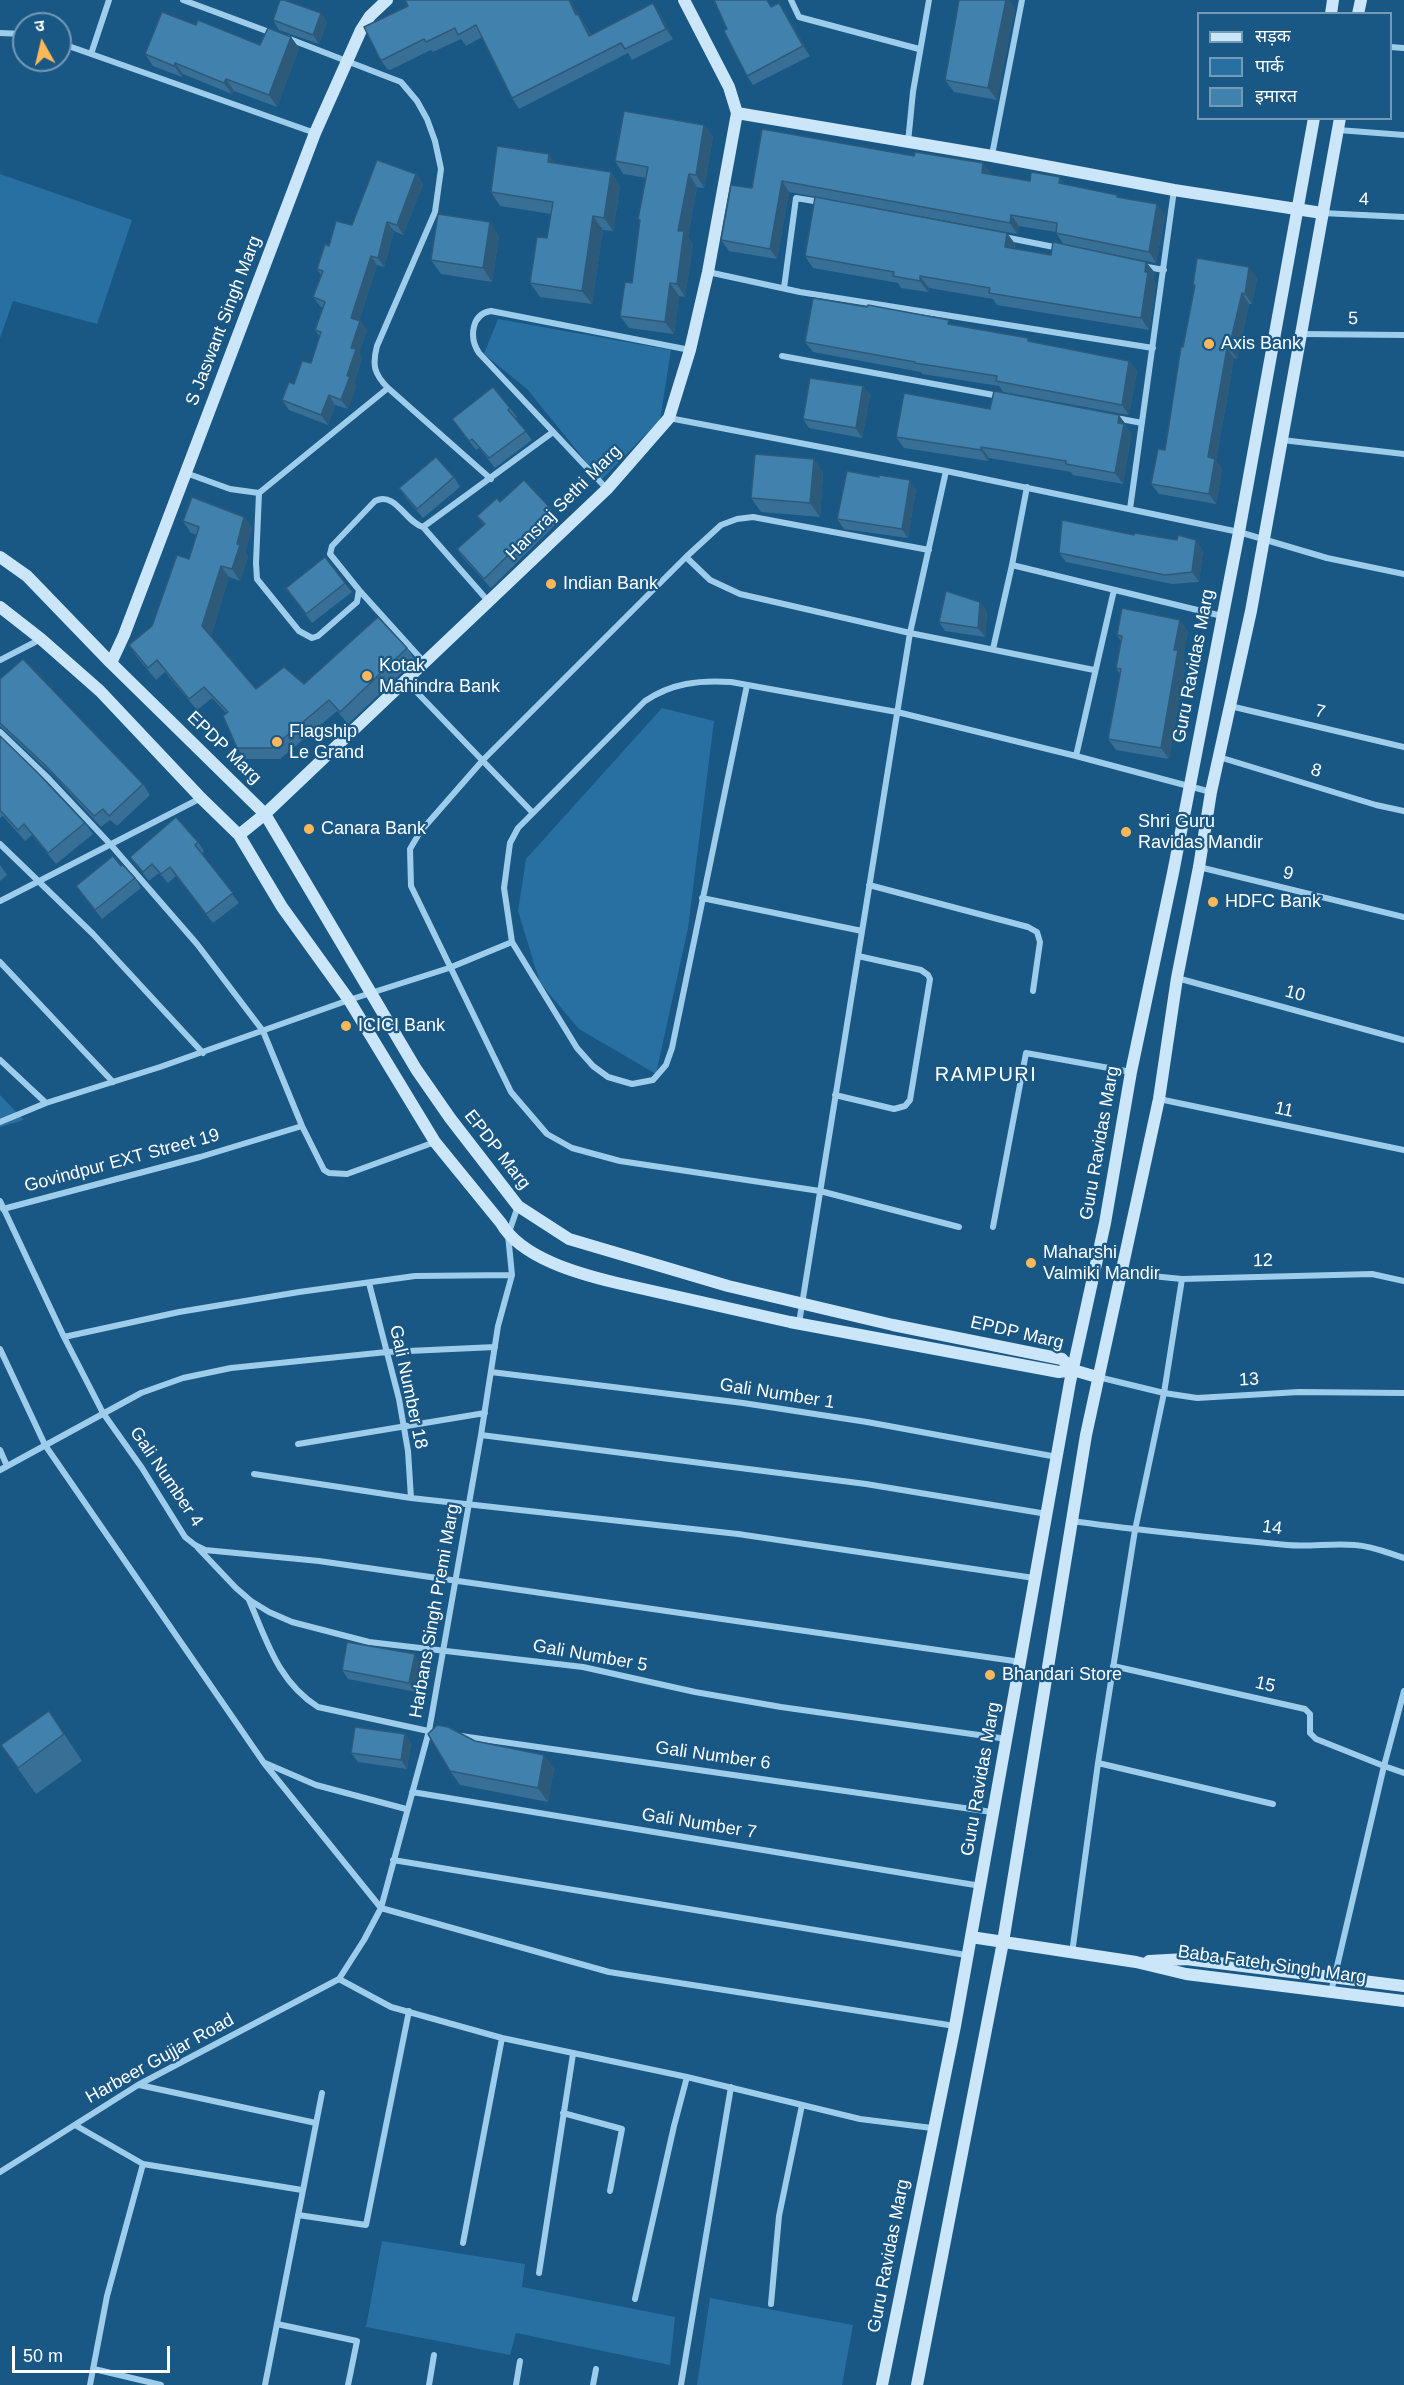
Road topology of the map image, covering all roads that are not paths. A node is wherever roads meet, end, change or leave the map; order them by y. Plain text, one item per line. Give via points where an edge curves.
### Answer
1 (110, 0) edge
2 (183, 0) edge
3 (387, 0) edge
4 (684, 0) edge
5 (790, 0) edge
6 (928, 0) edge
7 (1022, 0) edge
8 (72, 47) edge
9 (919, 49) junction
10 (91, 54) junction
11 (348, 61) junction
12 (737, 113) junction
13 (1314, 120) edge
14 (1339, 124) edge
15 (315, 134) junction
16 (1404, 135) edge
17 (908, 142) junction
18 (992, 156) junction
19 (1174, 190) junction
20 (829, 204) edge
21 (1299, 211) junction
22 (1322, 213) junction
23 (1404, 217) edge
24 (1000, 236) edge
25 (1066, 250) edge
26 (1131, 264) edge
27 (1164, 270) junction
28 (708, 272) junction
29 (783, 288) junction
30 (1302, 334) junction
31 (1404, 335) edge
32 (1153, 348) junction
33 (690, 350) junction
34 (782, 356) dead end
35 (388, 388) junction
36 (1005, 397) edge
37 (1107, 417) edge
38 (669, 418) junction
39 (1142, 423) junction
40 (553, 432) junction
41 (1281, 440) junction
42 (1404, 454) edge
43 (946, 471) junction
44 (185, 473) junction
45 (491, 479) junction
46 (1027, 487) junction
47 (608, 489) junction
48 (259, 493) junction
49 (1130, 509) junction
50 (423, 527) junction
51 (1239, 532) junction
52 (1264, 540) junction
53 (928, 550) junction
54 (0, 557) edge
55 (686, 557) junction
56 (1012, 565) junction
57 (1404, 574) edge
58 (359, 590) junction
59 (1114, 590) junction
60 (489, 602) junction
61 (0, 607) edge
62 (1222, 616) junction
63 (910, 633) junction
64 (41, 639) junction
65 (993, 649) junction
66 (0, 660) edge
67 (111, 663) junction
68 (425, 663) junction
69 (1095, 670) junction
70 (406, 680) junction
71 (747, 685) junction
72 (1229, 706) junction
73 (897, 712) junction
74 (0, 732) edge
75 (1404, 747) edge
76 (1076, 756) junction
77 (1220, 757) junction
78 (483, 760) junction
79 (1189, 786) junction
80 (1211, 792) junction
81 (201, 798) junction
82 (532, 812) junction
83 (1404, 812) edge
84 (265, 814) junction
85 (239, 835) junction
86 (0, 844) edge
87 (111, 844) junction
88 (1199, 867) junction
89 (40, 881) junction
90 (869, 885) junction
91 (702, 898) junction
92 (0, 901) edge
93 (1404, 917) edge
94 (862, 931) junction
95 (512, 942) junction
96 (858, 957) junction
97 (0, 962) edge
98 (449, 968) junction
99 (1177, 978) junction
100 (1032, 991) dead end
101 (372, 993) junction
102 (349, 1000) junction
103 (263, 1031) junction
104 (1404, 1040) edge
105 (203, 1053) junction
106 (0, 1060) edge
107 (1131, 1072) junction
108 (113, 1082) junction
109 (835, 1095) junction
110 (1159, 1099) junction
111 (46, 1103) junction
112 (0, 1122) edge
113 (302, 1126) junction
114 (435, 1142) junction
115 (1404, 1150) edge
116 (820, 1191) junction
117 (0, 1201) edge
118 (518, 1206) junction
119 (3, 1209) junction
120 (959, 1227) dead end
121 (993, 1227) dead end
122 (508, 1235) junction
123 (1122, 1273) junction
124 (512, 1275) junction
125 (1182, 1279) junction
126 (1404, 1281) edge
127 (369, 1283) junction
128 (803, 1304) junction
129 (799, 1323) junction
130 (64, 1337) junction
131 (495, 1347) junction
132 (0, 1349) edge
133 (387, 1352) junction
134 (1073, 1370) junction
135 (491, 1372) junction
136 (1097, 1377) junction
137 (1164, 1393) junction
138 (1404, 1393) edge
139 (103, 1413) junction
140 (484, 1413) junction
141 (404, 1425) junction
142 (481, 1435) junction
143 (298, 1444) dead end
144 (45, 1445) junction
145 (0, 1450) edge
146 (1057, 1457) junction
147 (7, 1466) junction
148 (0, 1470) edge
149 (254, 1474) dead end
150 (411, 1498) junction
151 (468, 1505) junction
152 (1047, 1514) junction
153 (1072, 1521) junction
154 (1135, 1530) junction
155 (195, 1545) junction
156 (1404, 1558) edge
157 (1034, 1578) junction
158 (455, 1582) junction
159 (248, 1598) junction
160 (444, 1650) junction
161 (1021, 1662) junction
162 (1113, 1666) junction
163 (1404, 1691) edge
164 (429, 1731) junction
165 (441, 1733) edge
166 (452, 1735) edge
167 (1007, 1739) junction
168 (264, 1763) junction
169 (1098, 1763) junction
170 (1384, 1766) junction
171 (1404, 1773) edge
172 (412, 1792) junction
173 (1273, 1804) dead end
174 (406, 1809) junction
175 (992, 1812) junction
176 (393, 1860) junction
177 (981, 1886) junction
178 (381, 1908) junction
179 (971, 1937) junction
180 (1004, 1942) junction
181 (1072, 1953) junction
182 (966, 1955) junction
183 (1136, 1962) junction
184 (1335, 1977) junction
185 (339, 1979) junction
186 (1404, 1986) edge
187 (1331, 1992) junction
188 (1404, 2001) edge
189 (409, 2011) junction
190 (954, 2026) junction
191 (502, 2038) junction
192 (573, 2054) junction
193 (687, 2077) junction
194 (138, 2085) junction
195 (731, 2087) junction
196 (322, 2093) dead end
197 (802, 2105) junction
198 (563, 2113) junction
199 (316, 2123) junction
200 (75, 2125) junction
201 (932, 2128) junction
202 (143, 2164) junction
203 (0, 2172) edge
204 (302, 2190) junction
205 (610, 2191) dead end
206 (298, 2215) junction
207 (464, 2243) dead end
208 (539, 2272) dead end
209 (635, 2300) dead end
210 (771, 2304) dead end
211 (277, 2325) junction
212 (434, 2355) dead end
213 (520, 2361) dead end
214 (94, 2368) junction
215 (596, 2369) dead end
216 (90, 2385) edge
217 (161, 2385) edge
218 (265, 2385) edge
219 (348, 2385) edge
220 (429, 2385) edge
221 (516, 2385) edge
222 (593, 2385) edge
223 (681, 2385) edge
224 (882, 2385) edge
225 (917, 2385) edge

1 - 10 street
2 - 11 street
3 - 11 main road, S Jaswant Singh Marg via 361,30
4 - 12 main road, Hansraj Sethi Marg via 729,87
5 - 9 street via 799,17
6 - 9 street
7 - 18 street
8 - 10 street
9 - 17 street
10 - 15 street
11 - 15 main road, S Jaswant Singh Marg
11 - 35 street via 388,75 409,90 427,119 441,169 435,212 374,356 375,374
12 - 17 main road
12 - 28 main road, Hansraj Sethi Marg
13 - 21 main road, Guru Ravidas Marg
14 - 16 street
14 - 22 main road
15 - 44 main road, S Jaswant Singh Marg
17 - 18 main road
18 - 19 main road
19 - 21 main road
19 - 27 street
20 - 29 street via 796,198
21 - 22 main road
21 - 51 main road, Guru Ravidas Marg
22 - 23 street, 4
22 - 30 main road
24 - 25 street
26 - 27 street
27 - 32 street
28 - 29 street
28 - 33 main road, Hansraj Sethi Marg
29 - 32 street
30 - 31 street, 5
30 - 41 main road
32 - 39 street
33 - 38 main road, Hansraj Sethi Marg
33 - 40 street via 491,311 483,313 472,333 474,346
34 - 36 street
35 - 45 street
35 - 48 street
37 - 39 street
38 - 43 street
38 - 47 main road, Hansraj Sethi Marg
39 - 49 street
40 - 45 street
40 - 47 street
41 - 42 street
41 - 52 main road
43 - 46 street
43 - 53 street
44 - 48 street via 230,489
44 - 67 main road, S Jaswant Singh Marg
45 - 50 street
46 - 49 street
46 - 56 street
47 - 60 main road, Hansraj Sethi Marg
48 - 58 street via 257,579 304,636 318,636 357,602
49 - 51 street
50 - 58 street via 389,499 375,501 330,550 331,558
50 - 60 street
51 - 52 street
51 - 62 main road, Guru Ravidas Marg
52 - 57 street
52 - 72 main road
53 - 55 street via 753,517 722,525
53 - 63 street
54 - 67 main road, EPDP Marg via 27,576
55 - 63 street via 710,580 740,594
55 - 78 street
56 - 59 street
56 - 65 street
58 - 68 street
59 - 62 street
59 - 69 street
60 - 68 main road, Hansraj Sethi Marg
61 - 64 main road, EPDP Marg
62 - 79 main road, Guru Ravidas Marg
63 - 65 street
63 - 73 street
64 - 66 street
64 - 81 main road, EPDP Marg via 100,691
65 - 69 street
67 - 84 main road, EPDP Marg
68 - 70 main road, Hansraj Sethi Marg
69 - 76 street
70 - 78 street
70 - 84 main road, Hansraj Sethi Marg
71 - 73 street
71 - 82 street via 708,680 657,693
71 - 91 street
72 - 75 street, 7
72 - 77 main road
73 - 76 street
73 - 90 street
74 - 87 street
76 - 79 street
77 - 80 main road
77 - 83 street, 8
78 - 82 street
78 - 98 street via 420,832 410,849 411,886
79 - 80 street
79 - 107 main road, Guru Ravidas Marg
80 - 88 main road
81 - 85 main road, EPDP Marg
81 - 87 street
82 - 95 street via 510,843 506,863 504,888
84 - 85 main road, Hansraj Sethi Marg
84 - 101 main road, EPDP Marg
85 - 102 main road, EPDP Marg via 282,907
86 - 89 street
87 - 89 street
87 - 103 street via 197,944
88 - 93 street, 9
88 - 99 main road
89 - 92 street
89 - 105 street
90 - 94 street
90 - 100 street via 1037,932 1040,942
91 - 94 street
91 - 95 street via 672,1048 666,1065 652,1080 632,1084 608,1077 593,1066 577,1048
94 - 96 street
95 - 98 street
96 - 109 street
96 - 109 street via 921,970 930,979 910,1100 894,1109
97 - 108 street
98 - 101 street
98 - 116 street via 512,1092 548,1134 572,1148 620,1161
99 - 104 street, 10
99 - 110 main road
101 - 102 street
101 - 118 main road, EPDP Marg via 423,1079
102 - 103 street
102 - 114 main road, EPDP Marg
103 - 105 street
103 - 113 street
105 - 108 street
106 - 111 street
107 - 121 street via 1026,1053
107 - 134 main road, Guru Ravidas Marg via 1105,1223
108 - 111 street
109 - 116 street
110 - 115 street, 11
110 - 123 main road
111 - 112 street
113 - 114 street via 324,1170 338,1174
113 - 119 street, Govindpur EXT Street 19
114 - 122 main road, EPDP Marg
116 - 120 street
116 - 128 street
117 - 119 street, Gali Number 4
118 - 122 street
118 - 128 main road, EPDP Marg via 569,1239
119 - 130 street, Gali Number 4
122 - 124 street, Harbans Singh Premi Marg
122 - 129 main road, EPDP Marg via 544,1259 586,1276
123 - 125 street, 12
123 - 136 main road
124 - 127 street via 415,1276
124 - 131 street, Harbans Singh Premi Marg
125 - 126 street, 12 via 1372,1274
125 - 137 street
127 - 130 street via 226,1304
127 - 133 street, Gali Number 18
128 - 129 street
128 - 134 main road, EPDP Marg via 1062,1359
129 - 134 main road, EPDP Marg via 1059,1372
130 - 139 street, Gali Number 4
131 - 133 street
131 - 135 street, Harbans Singh Premi Marg
132 - 144 street
133 - 139 street via 231,1368 183,1378 141,1393
133 - 141 street, Gali Number 18
134 - 136 main road
134 - 146 main road, Guru Ravidas Marg
135 - 140 street, Harbans Singh Premi Marg
135 - 146 street, Gali Number 1 via 743,1403
136 - 137 street, 13
136 - 153 main road
137 - 138 street, 13 via 1197,1398 1299,1392
137 - 154 street
139 - 144 street
139 - 155 street, Gali Number 4 via 185,1537
140 - 141 street
140 - 142 street, Harbans Singh Premi Marg
141 - 143 street
141 - 150 street, Gali Number 18
142 - 151 street, Harbans Singh Premi Marg
142 - 152 street via 854,1482
144 - 147 street
144 - 168 street
145 - 147 street
146 - 152 main road, Guru Ravidas Marg
147 - 148 street
149 - 150 street
150 - 151 street
151 - 157 street via 727,1533
151 - 158 street, Harbans Singh Premi Marg
152 - 157 main road, Guru Ravidas Marg
153 - 154 street, 14
153 - 180 main road
154 - 156 street, 14 via 1311,1547 1355,1545
154 - 162 street
155 - 158 street, Gali Number 4 via 218,1553 274,1555
155 - 159 street, Gali Number 5
157 - 161 main road, Guru Ravidas Marg
158 - 160 street, Harbans Singh Premi Marg
158 - 161 street, Gali Number 4
159 - 160 street, Gali Number 5 via 292,1622 369,1642
159 - 164 street via 281,1672 303,1698 318,1707
160 - 164 street, Harbans Singh Premi Marg
160 - 167 street, Gali Number 5 via 583,1667 781,1707
161 - 167 main road, Guru Ravidas Marg
162 - 169 street
162 - 170 street, 15 via 1305,1709 1310,1714 1310,1733 1316,1739
163 - 170 street
164 - 165 street
164 - 172 street, Harbans Singh Premi Marg
166 - 175 street, Gali Number 6
167 - 175 main road, Guru Ravidas Marg
168 - 174 street via 316,1785
168 - 178 street
169 - 173 street
169 - 181 street
170 - 171 street
170 - 184 street
172 - 174 street, Harbans Singh Premi Marg
172 - 177 street, Gali Number 7
174 - 176 street, Harbans Singh Premi Marg
175 - 177 main road, Guru Ravidas Marg
176 - 178 street, Harbans Singh Premi Marg
176 - 182 street
177 - 179 main road, Guru Ravidas Marg
178 - 185 street, Harbans Singh Premi Marg
178 - 190 street via 609,1972
179 - 180 main road, Baba Fateh Singh Marg
179 - 182 main road, Guru Ravidas Marg
180 - 181 main road, Baba Fateh Singh Marg
180 - 225 main road
181 - 183 main road, Baba Fateh Singh Marg
182 - 190 main road, Guru Ravidas Marg
183 - 184 main road, Baba Fateh Singh Marg via 1186,1959
183 - 187 main road, Baba Fateh Singh Marg via 1186,1974
184 - 186 main road, Baba Fateh Singh Marg
184 - 187 street
185 - 189 street via 391,2007
185 - 194 street, Harbeer Gujjar Road
187 - 188 main road, Baba Fateh Singh Marg
189 - 191 street
189 - 206 street via 366,2225
190 - 201 main road, Guru Ravidas Marg
191 - 192 street
191 - 207 street
192 - 193 street
192 - 198 street
193 - 195 street
193 - 209 street
194 - 199 street
194 - 200 street, Harbeer Gujjar Road
195 - 197 street
195 - 223 street
196 - 199 street
197 - 201 street via 860,2120
197 - 210 street via 779,2216
198 - 205 street via 622,2129
198 - 208 street
199 - 204 street
200 - 202 street
200 - 203 street, Harbeer Gujjar Road
201 - 224 main road, Guru Ravidas Marg
202 - 204 street
202 - 214 street via 107,2296
204 - 206 street
206 - 211 street
211 - 218 street
211 - 219 street via 357,2341
212 - 220 street
213 - 221 street
214 - 216 street
214 - 217 street
215 - 222 street

